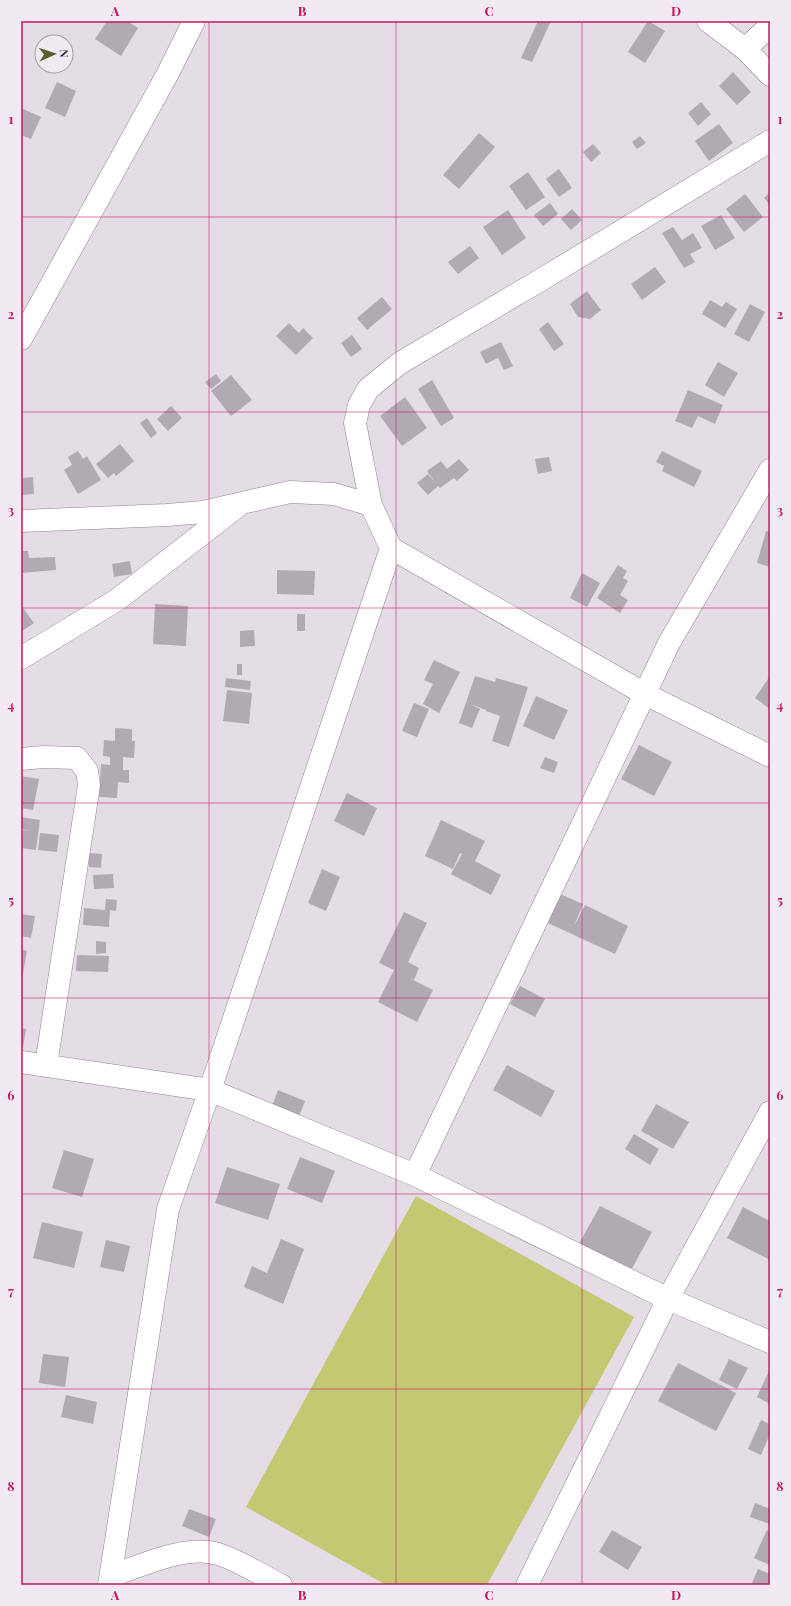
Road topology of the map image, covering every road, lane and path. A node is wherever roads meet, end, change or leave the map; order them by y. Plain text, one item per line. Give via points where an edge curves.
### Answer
1 (194, 21) edge
2 (708, 21) edge
3 (770, 26) edge
4 (745, 49) junction
5 (770, 75) edge
6 (770, 141) edge
7 (21, 339) edge
8 (770, 470) edge
9 (242, 503) junction
10 (371, 505) junction
11 (21, 521) edge
12 (391, 548) junction
13 (21, 658) edge
14 (645, 694) junction
15 (770, 756) edge
16 (21, 759) edge
17 (21, 1062) edge
18 (46, 1065) junction
19 (210, 1090) junction
20 (770, 1112) edge
21 (415, 1175) junction
22 (668, 1299) junction
23 (770, 1342) edge
24 (110, 1580) edge
25 (281, 1585) edge
26 (526, 1585) edge

1 - 7 street via 167,75
2 - 4 street
3 - 4 street
4 - 5 street
6 - 10 street via 400,363 368,389 359,405 356,424
8 - 14 street via 669,643
9 - 10 street via 290,492 334,494
9 - 11 street via 204,512
9 - 13 street via 117,600
10 - 12 street
12 - 14 street
12 - 19 street
14 - 15 street
14 - 21 street
16 - 18 street via 77,758 87,771 89,785
17 - 18 street
18 - 19 street
19 - 21 street
19 - 24 street via 168,1209
20 - 22 street
21 - 22 street
22 - 23 street
22 - 26 street
24 - 25 street via 169,1556 192,1552 217,1553

